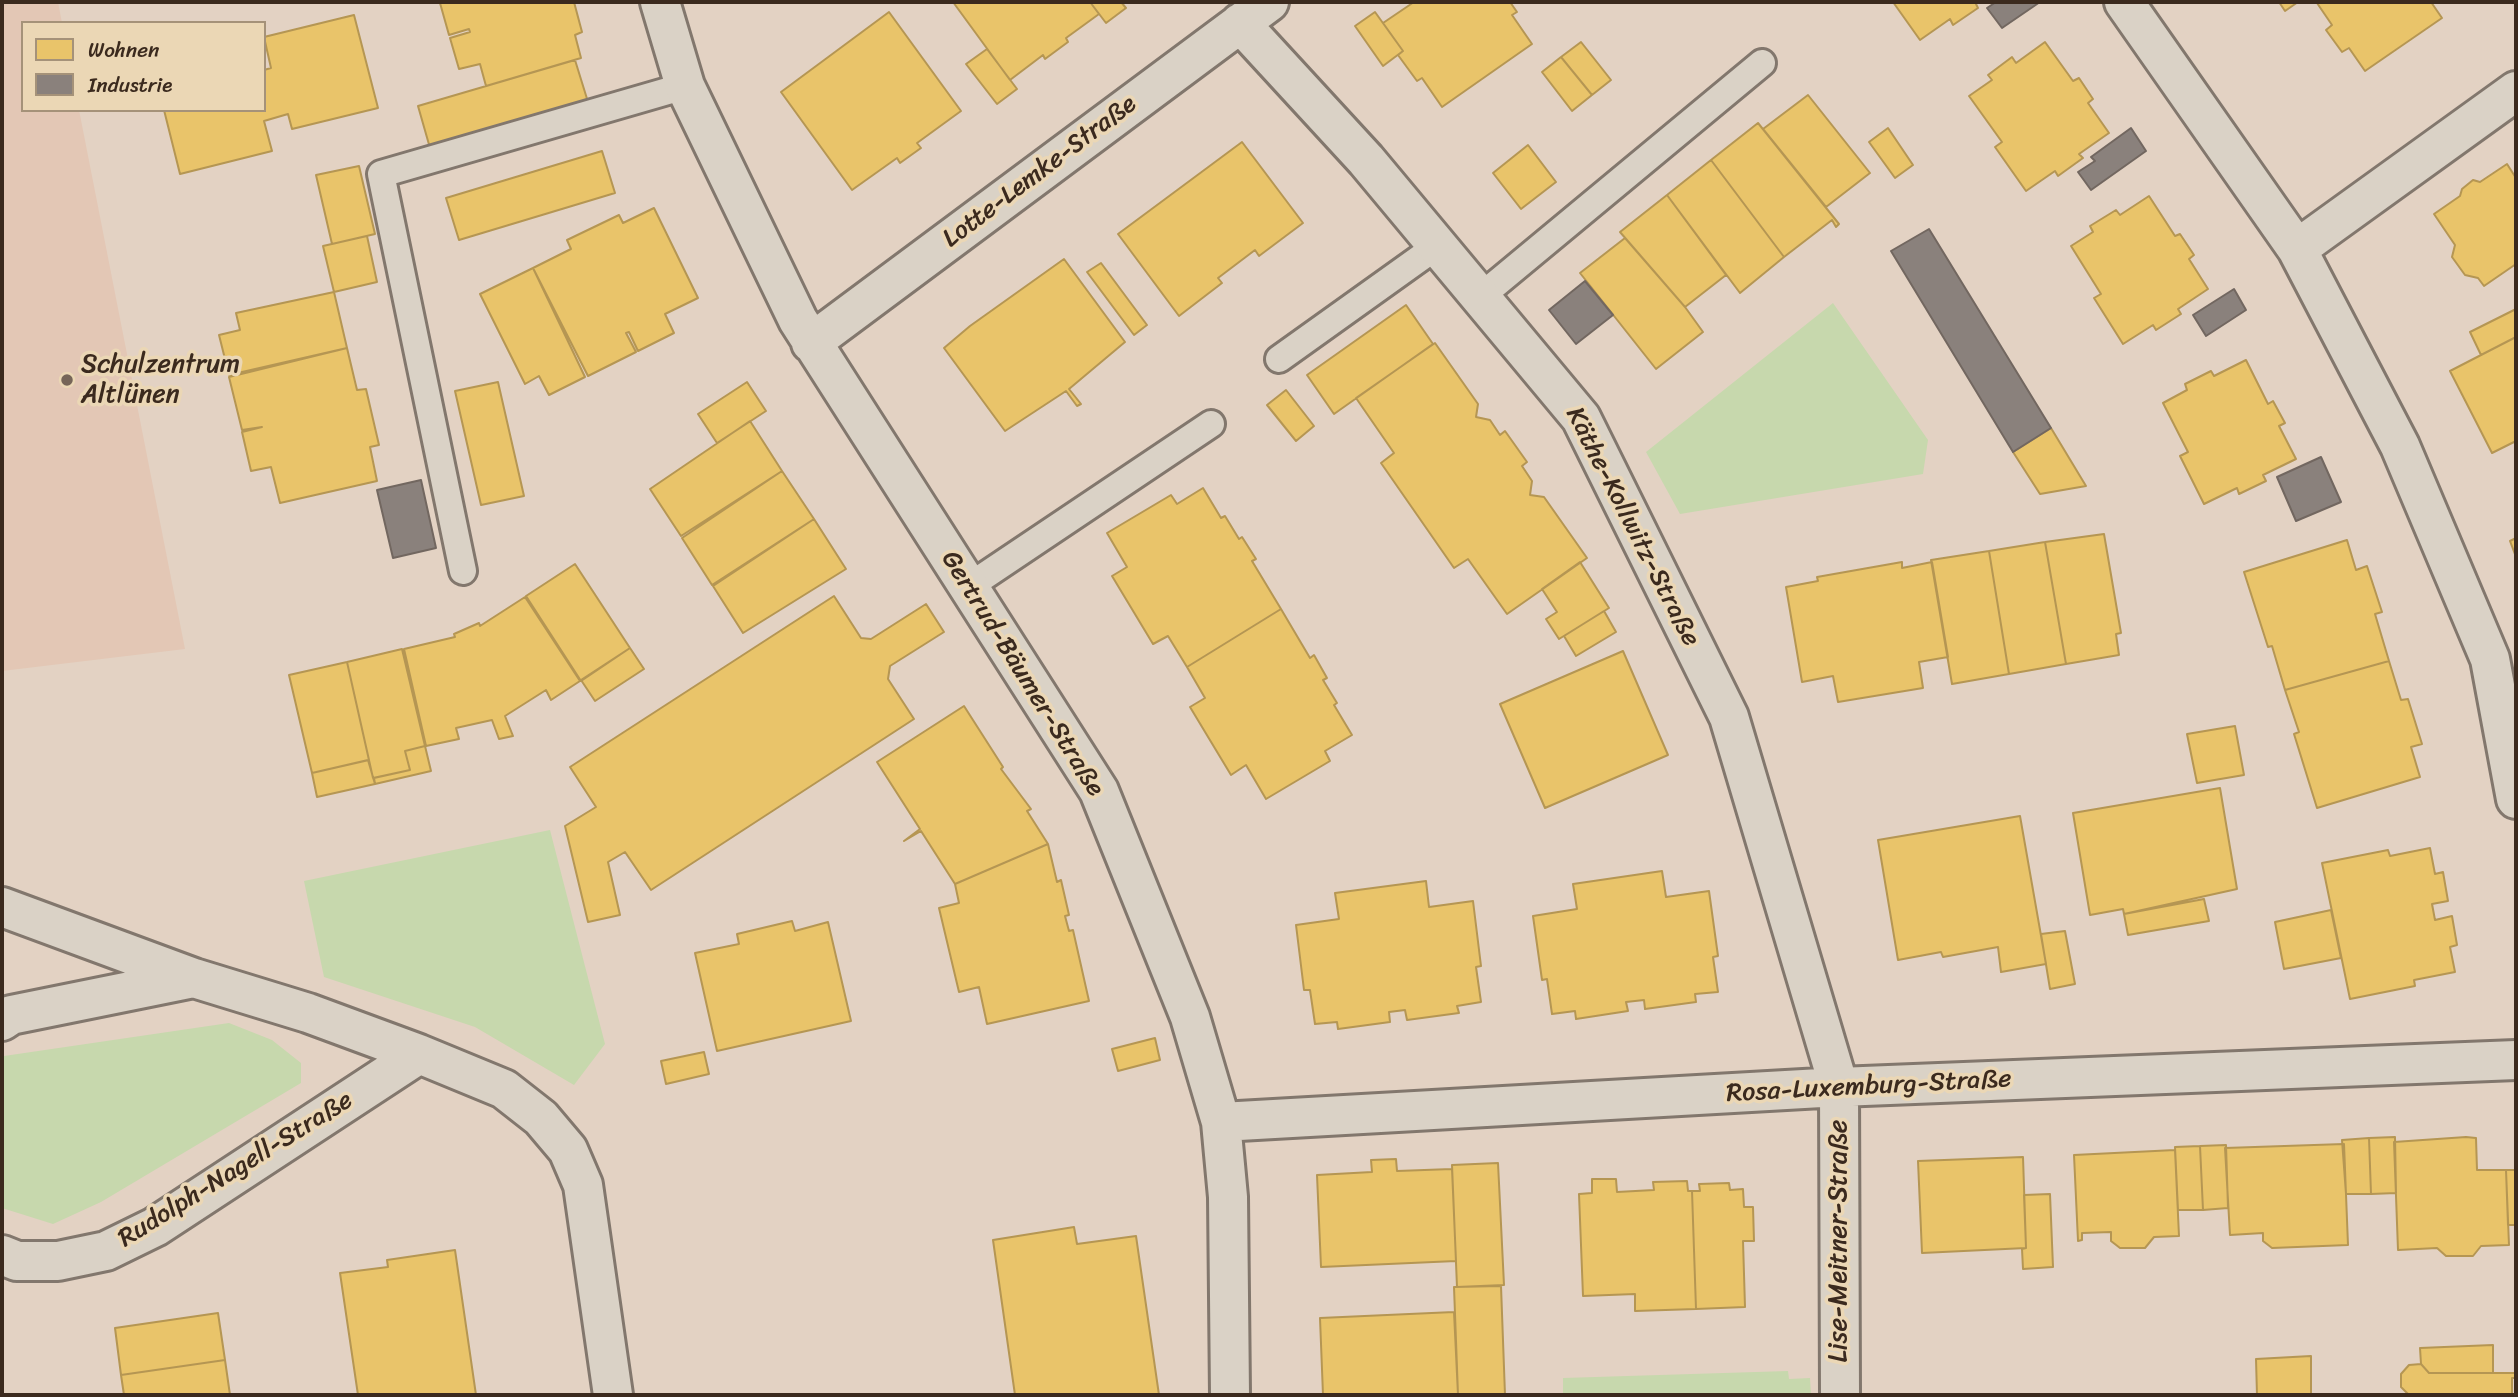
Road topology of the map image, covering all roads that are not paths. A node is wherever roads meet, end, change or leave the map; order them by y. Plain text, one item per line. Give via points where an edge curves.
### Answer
1 (660, 2) edge
2 (2124, 2) edge
3 (1254, 13) edge
4 (1762, 63) dead end
5 (685, 86) junction
6 (2516, 91) edge
7 (1437, 246) junction
8 (2297, 249) junction
9 (1480, 297) junction
10 (811, 343) junction
11 (1279, 359) dead end
12 (1211, 424) dead end
13 (463, 571) dead end
14 (968, 587) junction
15 (2516, 799) edge
16 (2, 906) edge
17 (194, 978) junction
18 (2, 1021) edge
19 (419, 1054) junction
20 (2516, 1060) edge
21 (1839, 1087) junction
22 (1221, 1122) junction
23 (2, 1255) edge
24 (613, 1395) edge
25 (1230, 1395) edge
26 (1840, 1395) edge

1 - 5 street, Gertrud-Bäumer-Straße
2 - 8 street
3 - 7 street, Käthe-Kollwitz-Straße
3 - 10 street, Lotte-Lemke-Straße
4 - 9 lane
5 - 10 street, Gertrud-Bäumer-Straße
5 - 13 lane via 381,174
6 - 8 street
7 - 9 street, Käthe-Kollwitz-Straße
7 - 11 lane
8 - 15 street via 2400,446 2490,659
9 - 21 street, Käthe-Kollwitz-Straße via 1581,418 1729,717
10 - 14 street, Gertrud-Bäumer-Straße
12 - 14 lane
14 - 22 street, Gertrud-Bäumer-Straße via 1098,791 1190,1017
16 - 17 street
17 - 18 street via 11,1015
17 - 19 street
19 - 23 street, Rudolph-Nagell-Straße via 155,1227 106,1251 58,1261 17,1261
19 - 24 street via 503,1089 541,1118 568,1150 583,1185
20 - 21 street, Rosa-Luxemburg-Straße
21 - 22 street, Rosa-Luxemburg-Straße
21 - 26 street, Lise-Meitner-Straße
22 - 25 street, Gertrud-Bäumer-Straße via 1228,1197

